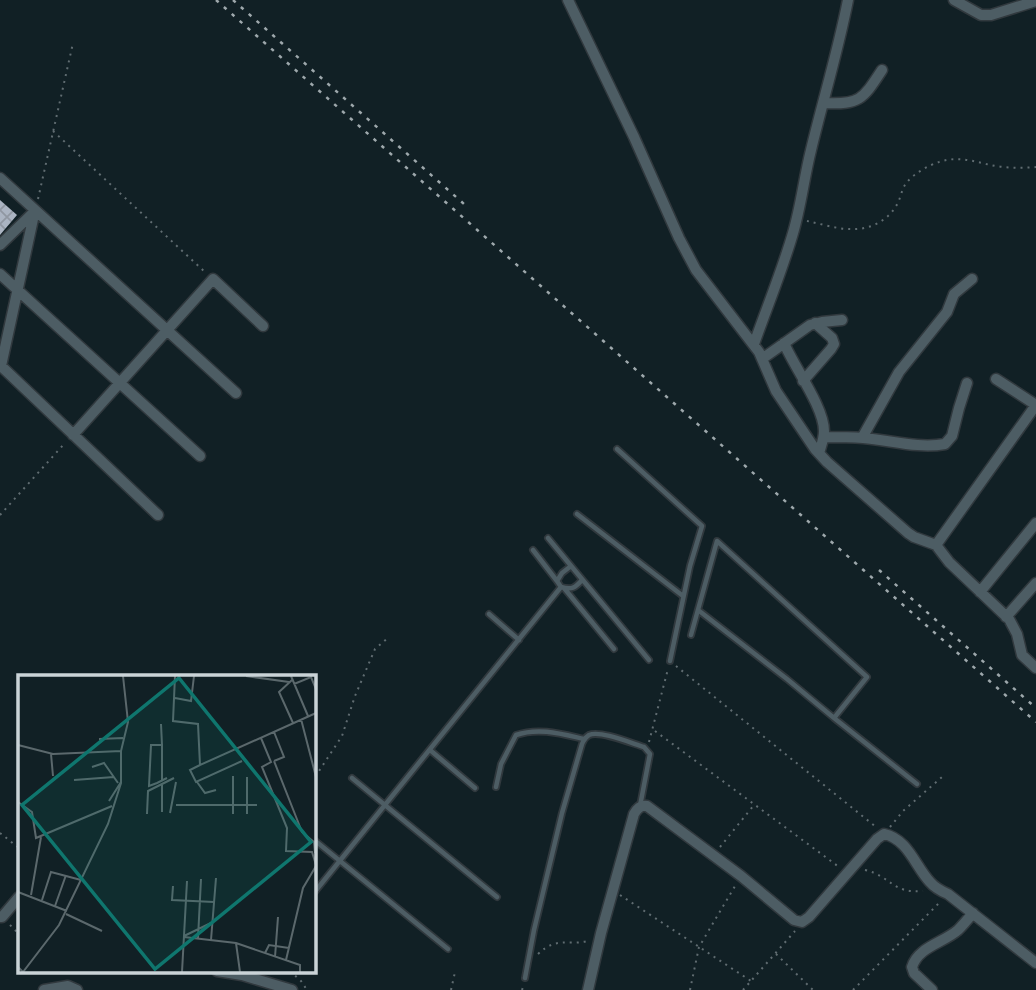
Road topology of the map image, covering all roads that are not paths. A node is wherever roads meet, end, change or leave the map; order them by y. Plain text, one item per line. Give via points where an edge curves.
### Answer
1 (568, 0) edge
2 (848, 0) edge
3 (954, 0) edge
4 (1036, 1) edge
5 (882, 70) dead end
6 (824, 103) junction
7 (0, 178) edge
8 (35, 210) junction
9 (0, 245) edge
10 (0, 274) edge
11 (972, 279) dead end
12 (18, 290) junction
13 (842, 320) dead end
14 (815, 323) junction
15 (263, 326) dead end
16 (166, 330) junction
17 (784, 343) junction
18 (754, 344) junction
19 (762, 359) junction
20 (0, 366) edge
21 (996, 379) dead end
22 (803, 381) junction
23 (119, 383) junction
24 (967, 383) dead end
25 (236, 393) dead end
26 (1036, 405) edge
27 (73, 435) junction
28 (824, 437) junction
29 (862, 438) junction
30 (617, 449) dead end
31 (819, 453) junction
32 (200, 456) dead end
33 (578, 514) dead end
34 (158, 516) dead end
35 (1036, 523) edge
36 (548, 538) dead end
37 (936, 545) junction
38 (533, 550) dead end
39 (571, 566) junction
40 (582, 580) junction
41 (557, 581) junction
42 (1036, 583) edge
43 (563, 588) junction
44 (980, 592) junction
45 (683, 596) junction
46 (698, 610) junction
47 (489, 614) dead end
48 (1006, 617) junction
49 (691, 635) dead end
50 (519, 640) junction
51 (614, 649) dead end
52 (649, 660) dead end
53 (670, 661) road end
54 (1036, 668) edge
55 (834, 718) junction
56 (584, 739) junction
57 (429, 750) junction
58 (352, 778) dead end
59 (917, 784) dead end
60 (496, 787) dead end
61 (475, 788) dead end
62 (385, 806) junction
63 (640, 807) junction
64 (315, 841) edge
65 (340, 861) junction
66 (315, 892) edge
67 (497, 897) dead end
68 (18, 898) edge
69 (973, 913) junction
70 (0, 917) edge
71 (448, 948) dead end
72 (1036, 963) edge
73 (223, 972) edge
74 (526, 978) road end
75 (44, 990) edge
76 (77, 990) edge
77 (292, 990) edge
78 (588, 990) edge
79 (932, 990) edge

1 - 18 street via 696,270
2 - 6 street
3 - 4 street via 981,15
5 - 6 street via 860,98 844,104
6 - 18 street via 797,219
7 - 8 street
8 - 9 street
8 - 12 street
8 - 16 street
10 - 12 street
11 - 29 street via 954,293 947,312 899,372
12 - 20 street
12 - 23 street
13 - 14 street
14 - 17 street
14 - 22 street via 834,344
15 - 16 street via 213,279
16 - 23 street
16 - 25 street
17 - 19 street
17 - 22 street
18 - 19 street
19 - 31 street via 785,407
20 - 27 street
21 - 26 street
22 - 28 street via 821,413
23 - 27 street
23 - 32 street
24 - 29 street via 952,436 945,444
26 - 37 street
27 - 34 street
28 - 29 street
28 - 31 street
30 - 45 lane via 702,526
31 - 37 street via 908,533
33 - 45 lane
35 - 44 street
36 - 39 lane
37 - 44 street
38 - 41 lane
39 - 40 lane
39 - 41 lane
40 - 43 lane via 570,589
40 - 52 lane
41 - 43 lane
42 - 48 street
43 - 50 lane
43 - 51 lane
44 - 48 street
45 - 53 lane
46 - 49 lane
46 - 55 lane
46 - 55 lane via 717,541 867,677
47 - 50 lane
48 - 54 street via 1014,625 1022,655
50 - 57 lane
55 - 59 lane
56 - 60 lane via 550,732 516,735 501,764
56 - 63 lane via 598,733 647,749 650,754
56 - 74 lane via 562,813
57 - 61 lane
57 - 62 lane
58 - 62 lane
62 - 65 lane
62 - 67 lane
63 - 69 street via 647,806 794,920 809,918 884,834 901,843 933,886
63 - 78 street via 634,814
64 - 65 lane
65 - 66 lane
65 - 71 lane
68 - 70 street
69 - 72 street
69 - 79 street via 957,931 914,960 914,973
73 - 77 street
75 - 76 street via 68,986

